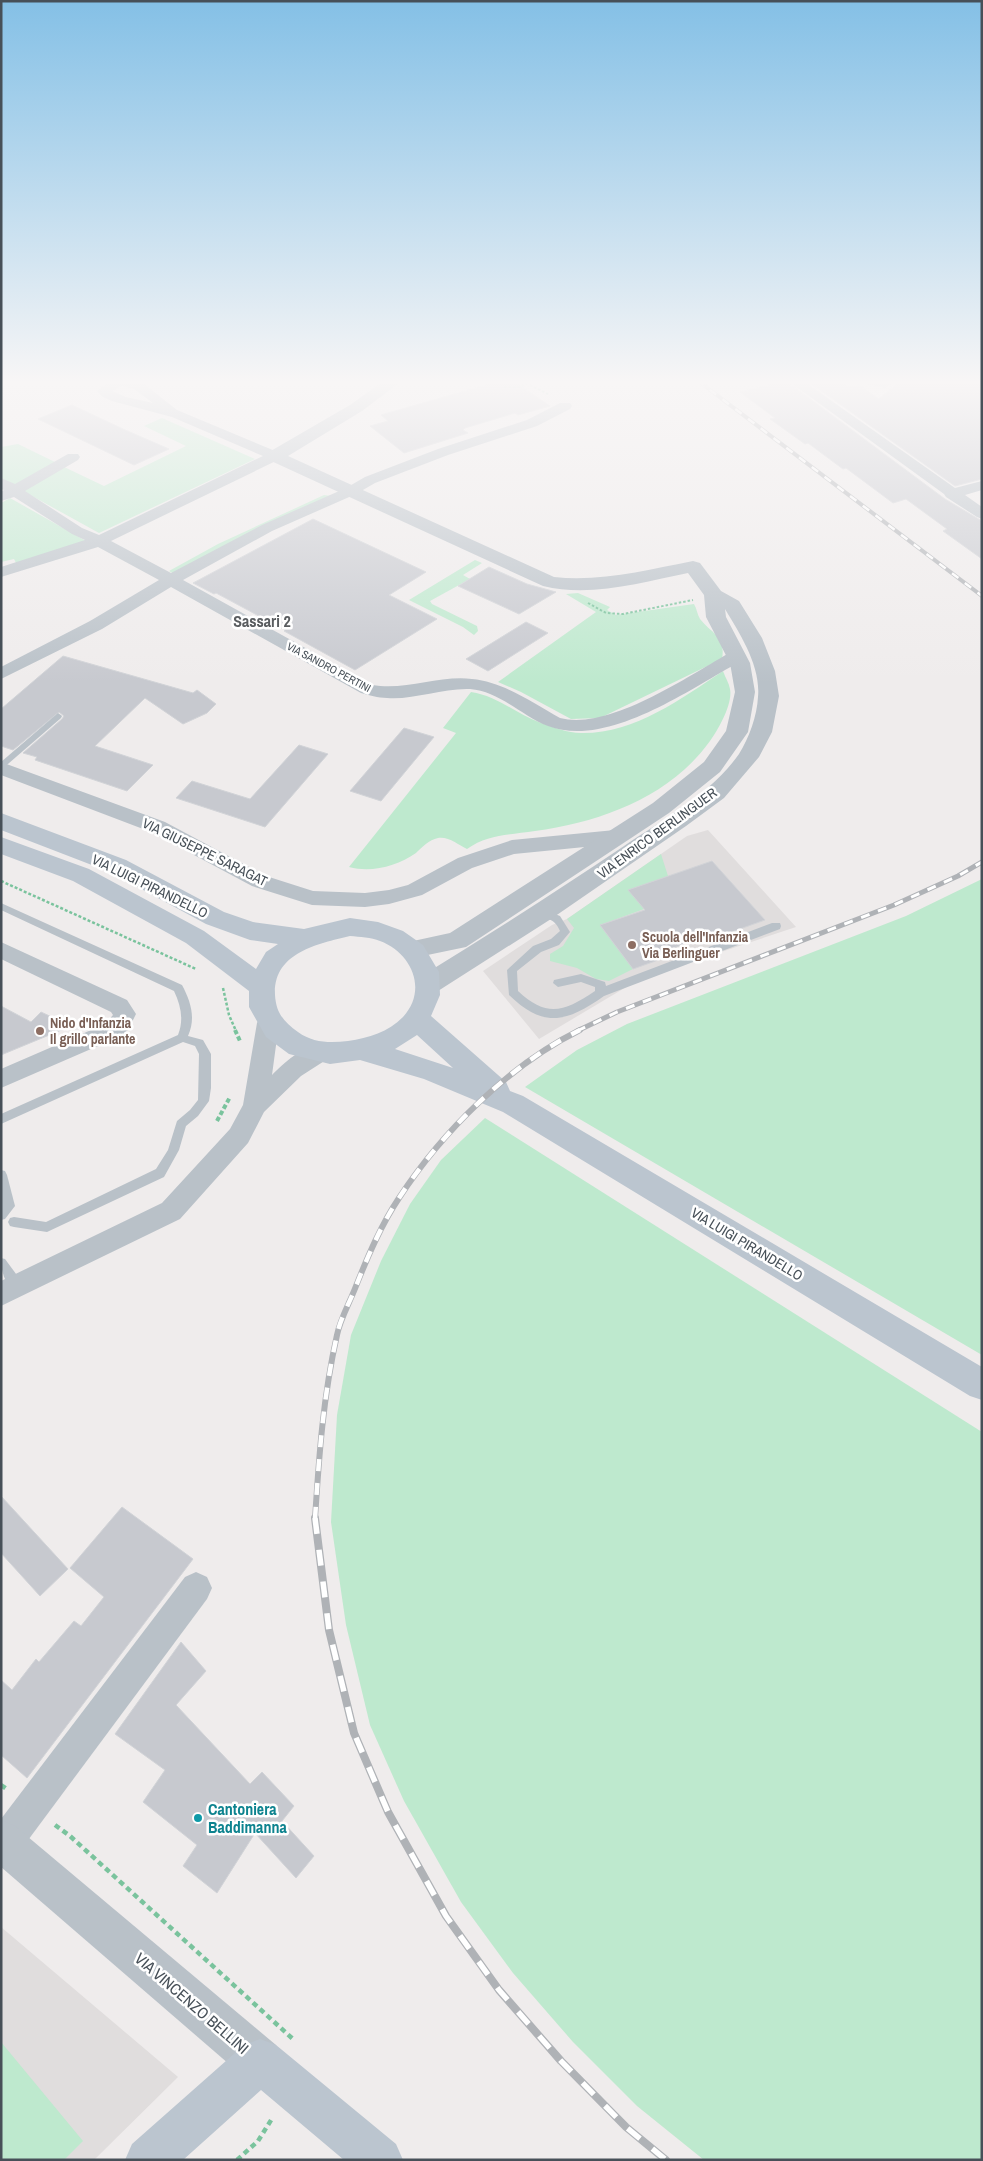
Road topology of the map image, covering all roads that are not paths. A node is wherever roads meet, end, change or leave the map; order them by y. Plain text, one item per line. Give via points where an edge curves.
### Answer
1 (20, 481) edge
2 (224, 481) edge
3 (329, 481) edge
4 (369, 481) edge
5 (933, 481) edge
6 (982, 485) edge
7 (8, 486) edge
8 (351, 491) junction
9 (951, 494) junction
10 (1, 498) edge
11 (982, 514) edge
12 (100, 541) junction
13 (1, 572) edge
14 (171, 580) junction
15 (722, 600) junction
16 (737, 656) junction
17 (2, 672) edge
18 (58, 716) dead end
19 (1, 767) edge
20 (1, 821) edge
21 (615, 838) junction
22 (1, 845) edge
23 (1, 906) edge
24 (542, 913) junction
25 (776, 926) dead end
26 (302, 938) junction
27 (413, 949) junction
28 (1, 950) edge
29 (558, 983) dead end
30 (429, 984) junction
31 (260, 986) junction
32 (600, 993) junction
33 (416, 1018) junction
34 (268, 1023) junction
35 (182, 1038) junction
36 (362, 1050) junction
37 (321, 1052) junction
38 (1, 1080) edge
39 (512, 1104) junction
40 (255, 1105) junction
41 (1, 1119) edge
42 (1, 1175) edge
43 (1, 1214) edge
44 (14, 1222) dead end
45 (1, 1263) edge
46 (10, 1290) edge
47 (982, 1385) edge
48 (196, 1588) dead end
49 (3, 1841) edge
50 (260, 2061) junction
51 (148, 2160) edge
52 (380, 2160) edge

1 - 7 street
2 - 12 street
3 - 8 street
4 - 8 street
5 - 9 street
6 - 9 street
7 - 10 street
7 - 12 street via 78,531
8 - 14 street via 267,528
8 - 15 street, VIA ENRICO BERLINGUER via 550,582 578,585 620,581 693,568
9 - 11 street
12 - 13 street
12 - 14 street, VIA SANDRO PERTINI
14 - 16 street, VIA SANDRO PERTINI via 367,689 387,693 472,684 499,692 542,716 569,726 596,726 632,714
14 - 17 street via 96,625
15 - 16 street, VIA ENRICO BERLINGUER via 716,617
15 - 24 street, VIA ENRICO BERLINGUER via 752,638 765,671 769,696 762,732 748,757 708,798 678,821
16 - 21 street, VIA ENRICO BERLINGUER via 745,692 737,732 726,750 712,768 661,808
18 - 19 lane
19 - 21 street, VIA GIUSEPPE SARAGAT via 158,827 259,881 312,898 365,900 389,897 415,890 465,864 512,847
20 - 26 main road, VIA LUIGI PIRANDELLO via 118,866 215,918 250,930
21 - 27 street, VIA ENRICO BERLINGUER via 457,941
22 - 31 main road, VIA LUIGI PIRANDELLO via 81,875 195,937
23 - 35 lane via 178,988 187,1007 188,1027
24 - 30 street, VIA ENRICO BERLINGUER
24 - 32 lane via 551,914 563,924 565,932 512,970 513,992 531,1009 558,1015 570,1012
25 - 32 lane
26 - 27 main road via 325,930 350,927 395,937
26 - 31 main road via 270,964
27 - 30 main road via 427,972
28 - 38 street via 119,1006 125,1014 113,1030
29 - 32 lane via 581,978 601,984
30 - 33 main road via 426,1002
31 - 34 main road via 260,1005
33 - 36 main road via 384,1043
33 - 39 main road, VIA LUIGI PIRANDELLO
34 - 37 main road via 288,1040
34 - 40 street
35 - 41 lane
35 - 44 lane via 199,1043 205,1054 203,1101 181,1124 179,1140 160,1173 47,1227
36 - 37 main road
36 - 39 main road, VIA LUIGI PIRANDELLO via 431,1070
37 - 40 street via 293,1069
39 - 47 main road, VIA LUIGI PIRANDELLO
40 - 46 street via 239,1136 171,1211
42 - 43 lane via 9,1206
45 - 46 lane
48 - 49 street, VIA VINCENZO BELLINI
49 - 50 street, VIA VINCENZO BELLINI
50 - 51 main road
50 - 52 main road, VIA VINCENZO BELLINI

